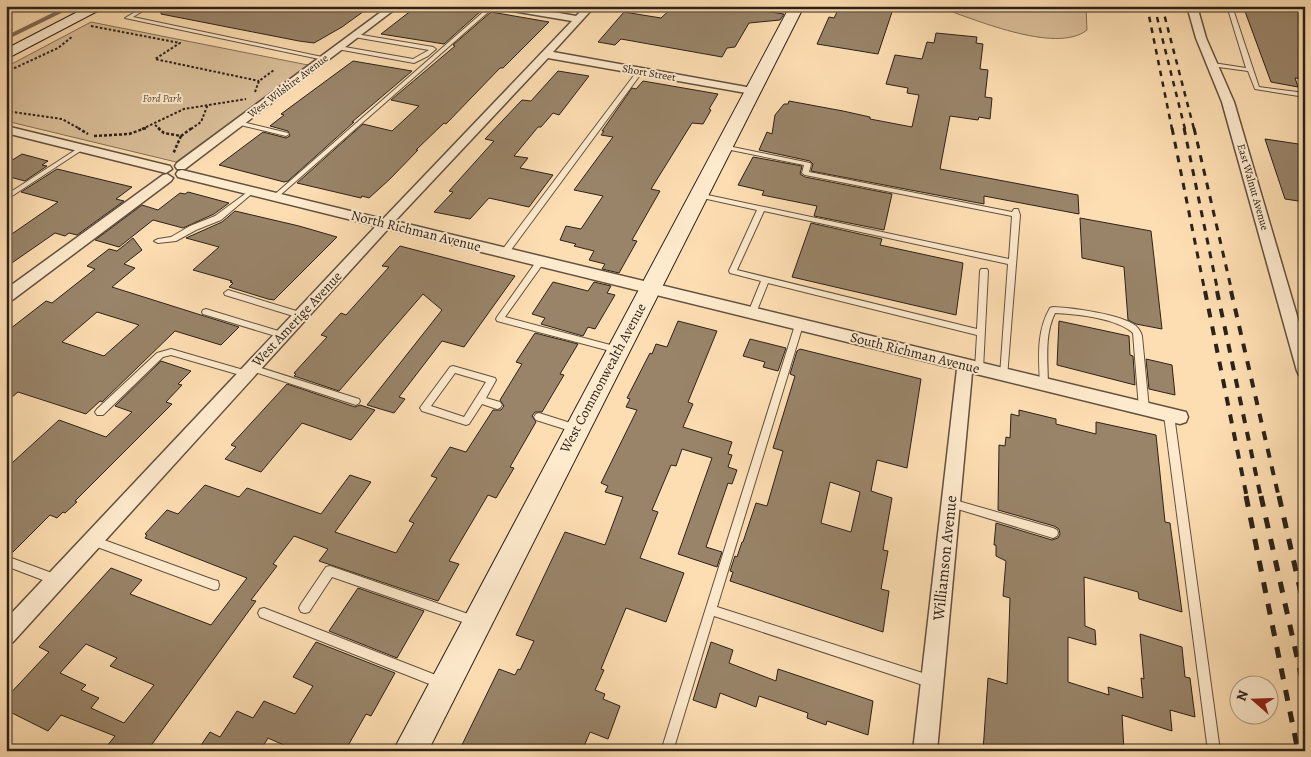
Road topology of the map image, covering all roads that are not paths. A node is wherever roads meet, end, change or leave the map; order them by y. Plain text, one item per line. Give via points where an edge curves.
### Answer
1 (100, 6) edge
2 (149, 6) edge
3 (395, 6) edge
4 (493, 6) edge
5 (501, 6) edge
6 (591, 6) edge
7 (797, 6) edge
8 (1192, 6) edge
9 (1229, 6) edge
10 (578, 19) junction
11 (356, 36) junction
12 (340, 48) junction
13 (6, 54) edge
14 (545, 54) junction
15 (324, 58) junction
16 (1212, 66) junction
17 (1250, 70) junction
18 (640, 72) junction
19 (752, 91) junction
20 (1305, 95) edge
21 (238, 123) junction
22 (6, 129) edge
23 (286, 134) dead end
24 (83, 147) junction
25 (723, 147) junction
26 (174, 169) junction
27 (253, 190) junction
28 (698, 195) junction
29 (276, 196) junction
30 (6, 198) edge
31 (762, 209) junction
32 (385, 224) junction
33 (158, 242) dead end
34 (505, 252) junction
35 (541, 261) junction
36 (1012, 262) junction
37 (984, 271) dead end
38 (765, 280) junction
39 (650, 288) junction
40 (228, 293) dead end
41 (6, 297) edge
42 (206, 312) dead end
43 (752, 313) junction
44 (300, 316) junction
45 (799, 325) junction
46 (981, 333) junction
47 (282, 335) junction
48 (618, 350) junction
49 (972, 367) junction
50 (249, 371) junction
51 (1305, 371) edge
52 (1004, 375) junction
53 (1044, 385) junction
54 (480, 400) junction
55 (356, 401) dead end
56 (496, 405) dead end
57 (1144, 409) junction
58 (100, 412) dead end
59 (1174, 416) joint
60 (539, 418) dead end
61 (577, 429) junction
62 (951, 503) junction
63 (1053, 533) dead end
64 (93, 541) junction
65 (6, 561) edge
66 (56, 580) junction
67 (214, 585) dead end
68 (305, 608) dead end
69 (711, 610) junction
70 (264, 613) dead end
71 (477, 621) junction
72 (6, 635) edge
73 (933, 682) junction
74 (444, 684) junction
75 (410, 751) edge
76 (667, 751) edge
77 (925, 751) edge
78 (1214, 751) edge

1 - 13 main road
2 - 15 lane via 128,18
3 - 11 street, West Wilshire Avenue
4 - 29 lane
5 - 10 street
6 - 10 street, West Amerige Avenue
7 - 19 main road, West Commonwealth Avenue
8 - 16 street, East Walnut Avenue
9 - 17 lane
10 - 14 street, West Amerige Avenue
11 - 12 street, West Wilshire Avenue
11 - 12 lane via 433,49 414,61
12 - 15 street, West Wilshire Avenue
14 - 18 street, Short Street
14 - 32 street, West Amerige Avenue
15 - 21 street, West Wilshire Avenue
16 - 17 lane
16 - 51 street, East Walnut Avenue via 1228,102
17 - 20 lane via 1257,88
18 - 19 street, Short Street
18 - 34 lane
19 - 25 main road, West Commonwealth Avenue
21 - 23 lane
21 - 26 street, West Wilshire Avenue
22 - 24 street, North Richman Avenue
24 - 26 street, North Richman Avenue
24 - 30 lane
25 - 28 main road, West Commonwealth Avenue
25 - 36 lane via 808,164 805,173 1016,212
26 - 27 street, North Richman Avenue
26 - 41 street, West Wilshire Avenue
27 - 29 street, North Richman Avenue
27 - 33 lane via 218,218
28 - 31 lane
28 - 39 main road, West Commonwealth Avenue
29 - 32 street, North Richman Avenue
31 - 36 lane
31 - 38 lane via 733,271
32 - 34 street, North Richman Avenue
32 - 44 street, West Amerige Avenue
34 - 35 street, North Richman Avenue
35 - 39 street, North Richman Avenue
35 - 48 lane via 500,319
36 - 52 lane
37 - 46 lane
38 - 43 lane
38 - 46 lane
39 - 43 street, South Richman Avenue
39 - 48 main road, West Commonwealth Avenue
40 - 44 lane
42 - 47 lane
43 - 45 street, South Richman Avenue
44 - 47 street, West Amerige Avenue
45 - 49 street, South Richman Avenue
45 - 69 lane
46 - 49 lane
47 - 50 street, West Amerige Avenue
48 - 61 main road, West Commonwealth Avenue
49 - 52 street, South Richman Avenue
49 - 62 street, Williamson Avenue
50 - 55 lane
50 - 58 lane via 171,352 160,355
50 - 64 street, West Amerige Avenue
52 - 53 street, South Richman Avenue
53 - 57 street, South Richman Avenue
53 - 57 lane via 1044,336 1047,319 1053,310 1116,321 1134,329 1138,336
54 - 54 lane via 466,421 425,408 453,369 492,380
54 - 56 lane
57 - 59 street, South Richman Avenue
59 - 78 lane
60 - 61 lane
61 - 71 main road, West Commonwealth Avenue
62 - 63 lane
62 - 73 street, Williamson Avenue
64 - 66 street, West Amerige Avenue
64 - 67 lane
65 - 66 lane
66 - 72 street, West Amerige Avenue
68 - 71 lane via 330,571
69 - 73 lane
69 - 76 lane
70 - 74 lane
71 - 74 main road, West Commonwealth Avenue
73 - 77 street, Williamson Avenue
74 - 75 main road, West Commonwealth Avenue

